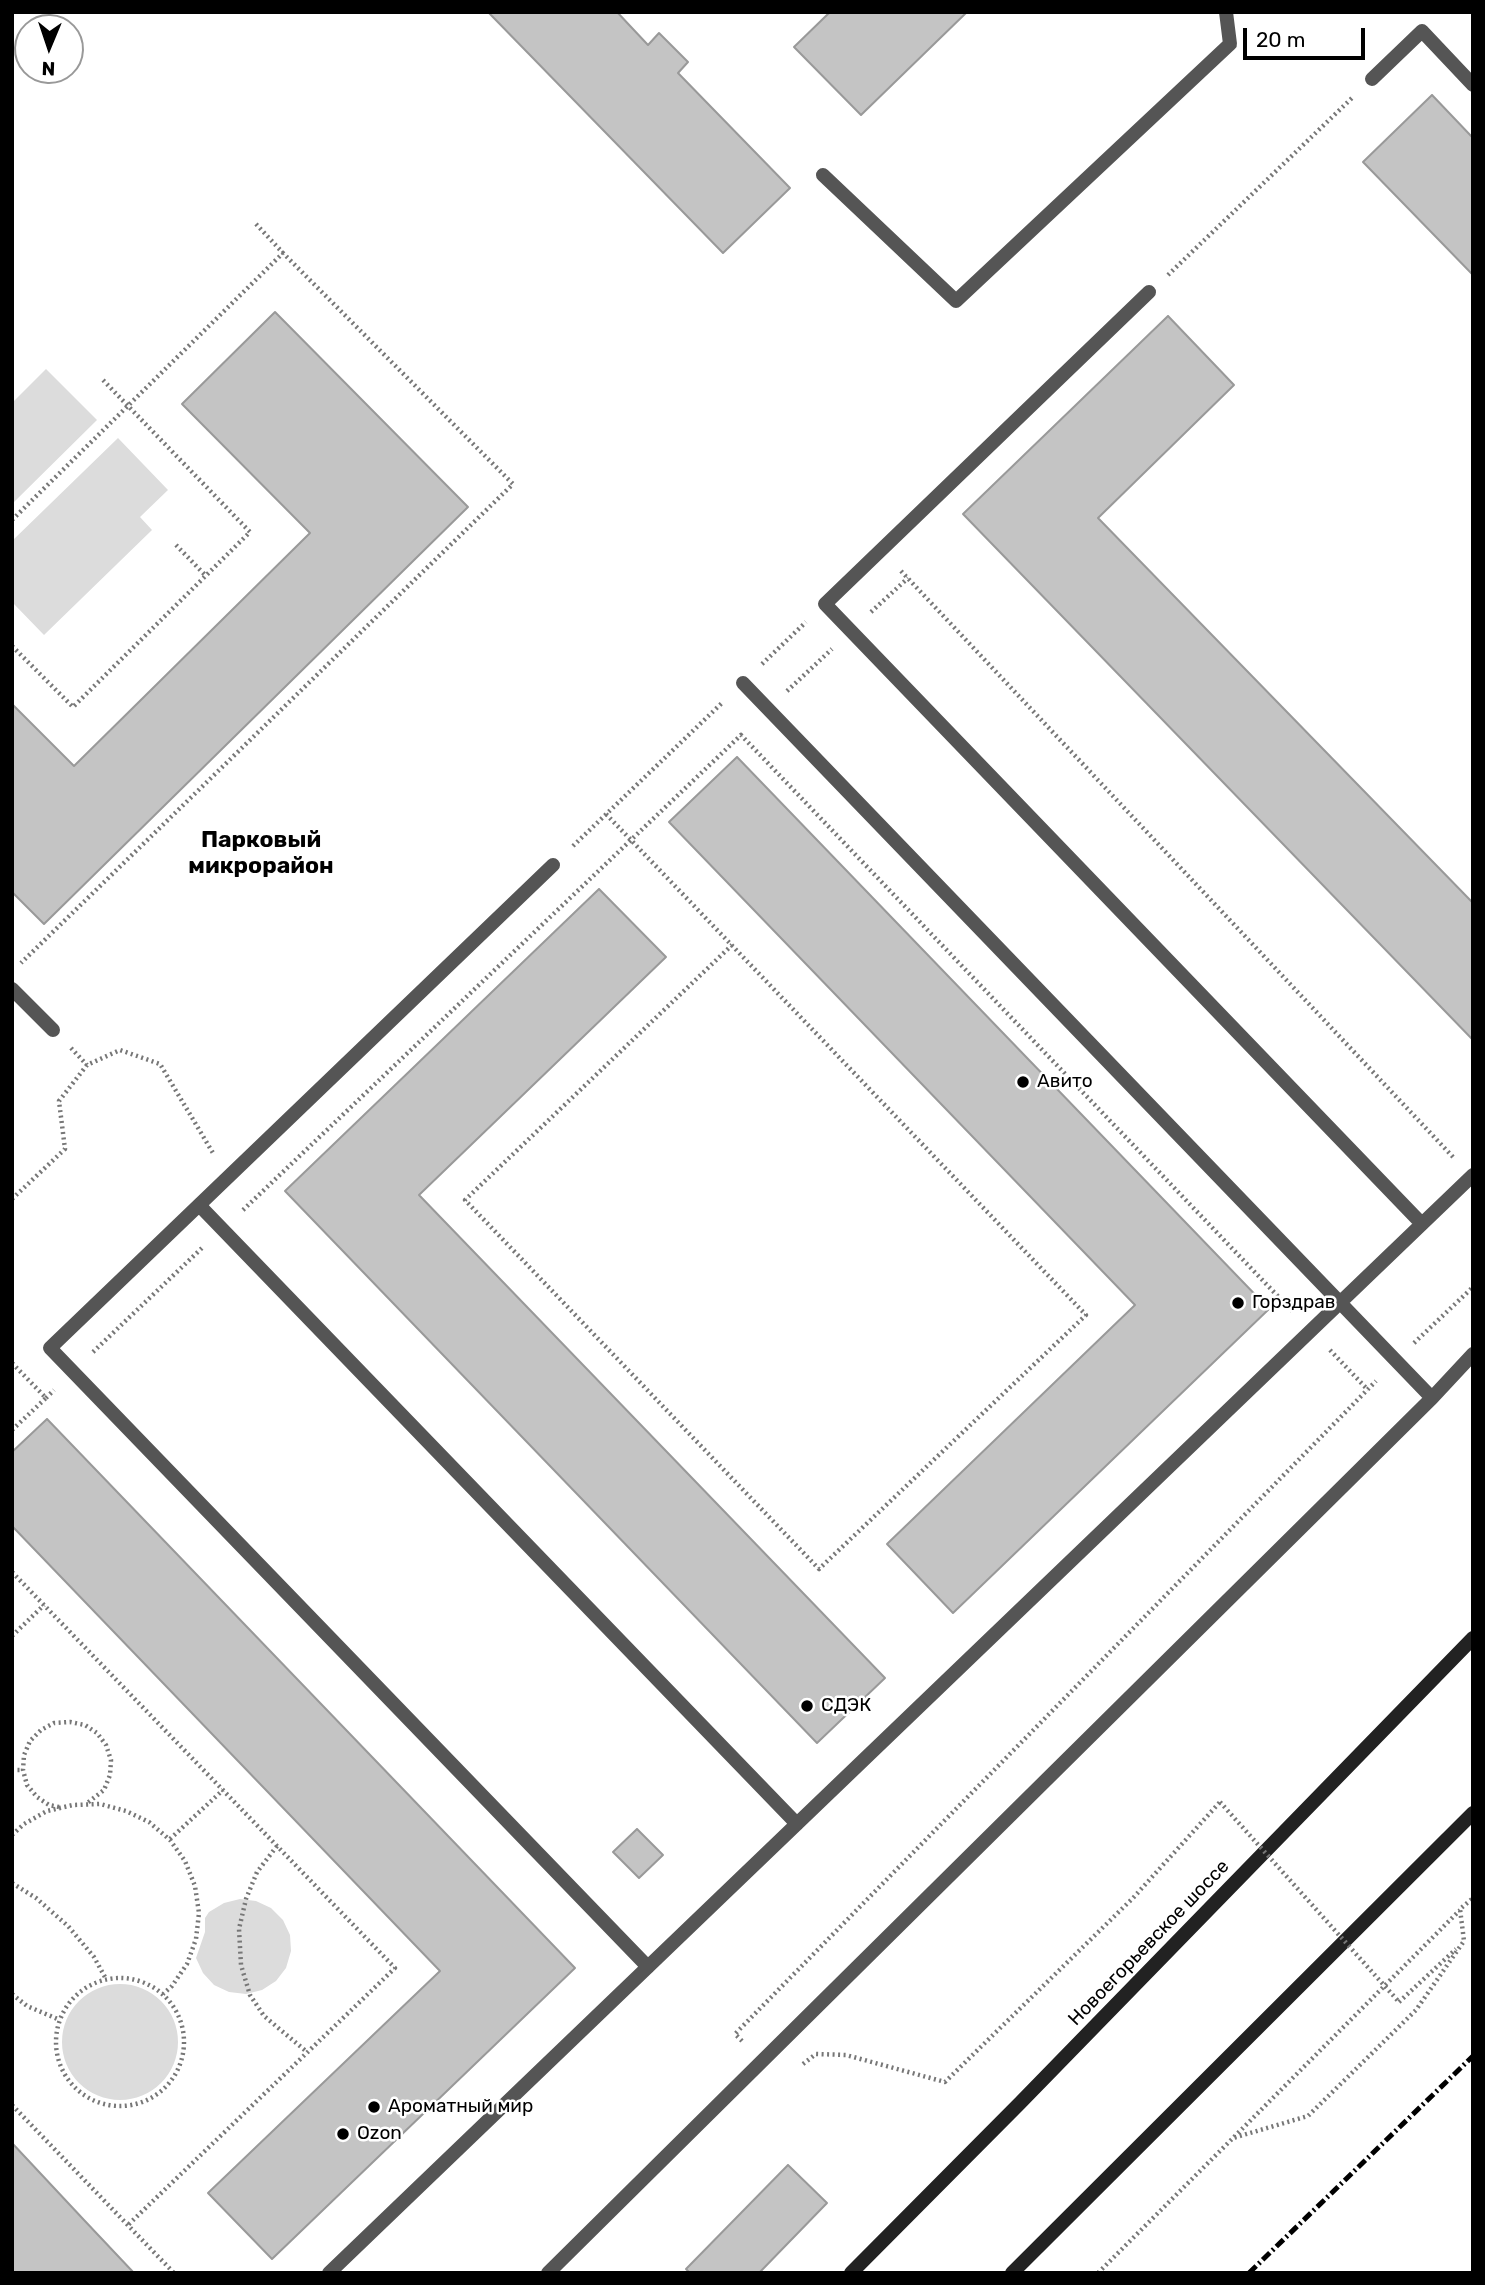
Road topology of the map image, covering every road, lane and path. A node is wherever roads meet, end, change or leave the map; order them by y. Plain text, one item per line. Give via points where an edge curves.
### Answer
1 (1226, 12) edge
2 (1373, 79) joint
3 (1473, 85) edge
4 (823, 175) dead end
5 (256, 224) dead end
6 (283, 253) junction
7 (1149, 292) joint
8 (102, 379) dead end
9 (128, 406) junction
10 (12, 520) edge
11 (176, 545) dead end
12 (881, 550) junction
13 (206, 576) junction
14 (908, 578) junction
15 (825, 604) junction
16 (850, 632) junction
17 (12, 646) edge
18 (743, 683) junction
19 (768, 709) junction
20 (741, 735) junction
21 (606, 814) junction
22 (631, 840) junction
23 (553, 865) joint
24 (732, 945) junction
25 (12, 972) edge
26 (12, 989) edge
27 (53, 1030) dead end
28 (1472, 1176) edge
29 (227, 1178) junction
30 (12, 1199) edge
31 (251, 1202) junction
32 (200, 1205) junction
33 (1422, 1224) junction
34 (223, 1229) junction
35 (1473, 1287) edge
36 (1340, 1302) junction
37 (1311, 1331) junction
38 (1473, 1354) edge
39 (1396, 1360) junction
40 (12, 1363) edge
41 (73, 1371) junction
42 (1368, 1390) junction
43 (46, 1398) junction
44 (1432, 1398) junction
45 (12, 1430) edge
46 (12, 1572) edge
47 (44, 1605) junction
48 (12, 1636) edge
49 (1473, 1638) edge
50 (12, 1770) edge
51 (23, 1770) junction
52 (223, 1790) junction
53 (85, 1805) junction
54 (61, 1808) junction
55 (1473, 1813) edge
56 (797, 1824) junction
57 (12, 1835) edge
58 (170, 1840) junction
59 (277, 1846) junction
60 (12, 1884) edge
61 (1473, 1898) edge
62 (1460, 1909) junction
63 (1464, 1941) junction
64 (648, 1967) junction
65 (106, 1979) junction
66 (12, 1994) edge
67 (163, 1994) junction
68 (60, 2020) junction
69 (735, 2034) dead end
70 (307, 2052) junction
71 (794, 2070) dead end
72 (12, 2105) edge
73 (1233, 2138) junction
74 (128, 2225) junction
75 (174, 2273) edge
76 (329, 2273) edge
77 (548, 2273) edge
78 (851, 2273) edge
79 (1012, 2273) edge
80 (1098, 2273) edge

1 - 4 lane via 1230,44 956,301
2 - 3 lane via 1422,31
2 - 7 path
5 - 6 path
6 - 9 path
6 - 25 path via 513,484
7 - 12 lane
8 - 9 path
9 - 10 path
9 - 13 path via 250,532
11 - 13 path
12 - 14 path
12 - 15 lane
13 - 17 path via 73,707
14 - 16 path
14 - 28 path
15 - 16 lane
15 - 18 path
16 - 19 path
16 - 33 lane
18 - 19 lane
18 - 21 path
19 - 20 path
19 - 36 lane
20 - 22 path
20 - 37 path
21 - 22 path
21 - 23 path
22 - 24 path
22 - 31 path
23 - 29 lane
24 - 24 path via 1086,1315 820,1569 465,1200
26 - 27 lane
28 - 33 lane
29 - 30 path via 160,1064 120,1050 87,1065 59,1101 65,1149
29 - 31 path
29 - 32 lane
31 - 34 path
32 - 34 lane
32 - 41 lane via 50,1348
33 - 36 lane
34 - 41 path
34 - 56 lane
35 - 39 path
36 - 37 lane
36 - 39 lane
37 - 42 path
37 - 56 lane
38 - 44 lane
39 - 42 path
39 - 44 lane
40 - 43 path
41 - 43 path
41 - 64 lane
42 - 69 path
43 - 45 path
44 - 77 lane
46 - 47 path
47 - 48 path
47 - 52 path
49 - 78 main road, Новоегорьевское шоссе
50 - 51 path
51 - 53 path via 30,1741 41,1730 70,1721 85,1725 106,1745 111,1760 104,1790
51 - 54 path via 37,1797
52 - 58 path
52 - 59 path
53 - 54 path
53 - 58 path via 125,1811 149,1822
54 - 57 path via 47,1811
55 - 79 main road
56 - 64 lane
58 - 67 path via 195,1886 199,1913 187,1964
59 - 70 path via 257,1872 246,1899 239,1928 241,1965 250,1995 264,2016
59 - 70 path via 395,1968
60 - 65 path via 68,1926
61 - 62 path
62 - 63 path
62 - 73 path
63 - 71 path, bridge via 1399,2002 1220,1802 1133,1898 944,2082 846,2055 816,2054
63 - 73 path via 1416,2010 1308,2116
64 - 76 lane
65 - 67 path via 129,1978
65 - 68 path via 74,1997
66 - 68 path
67 - 68 path via 177,2012 185,2051 167,2088 131,2106 92,2101 75,2088 56,2054
70 - 74 path
72 - 74 path
73 - 80 path
74 - 75 path

